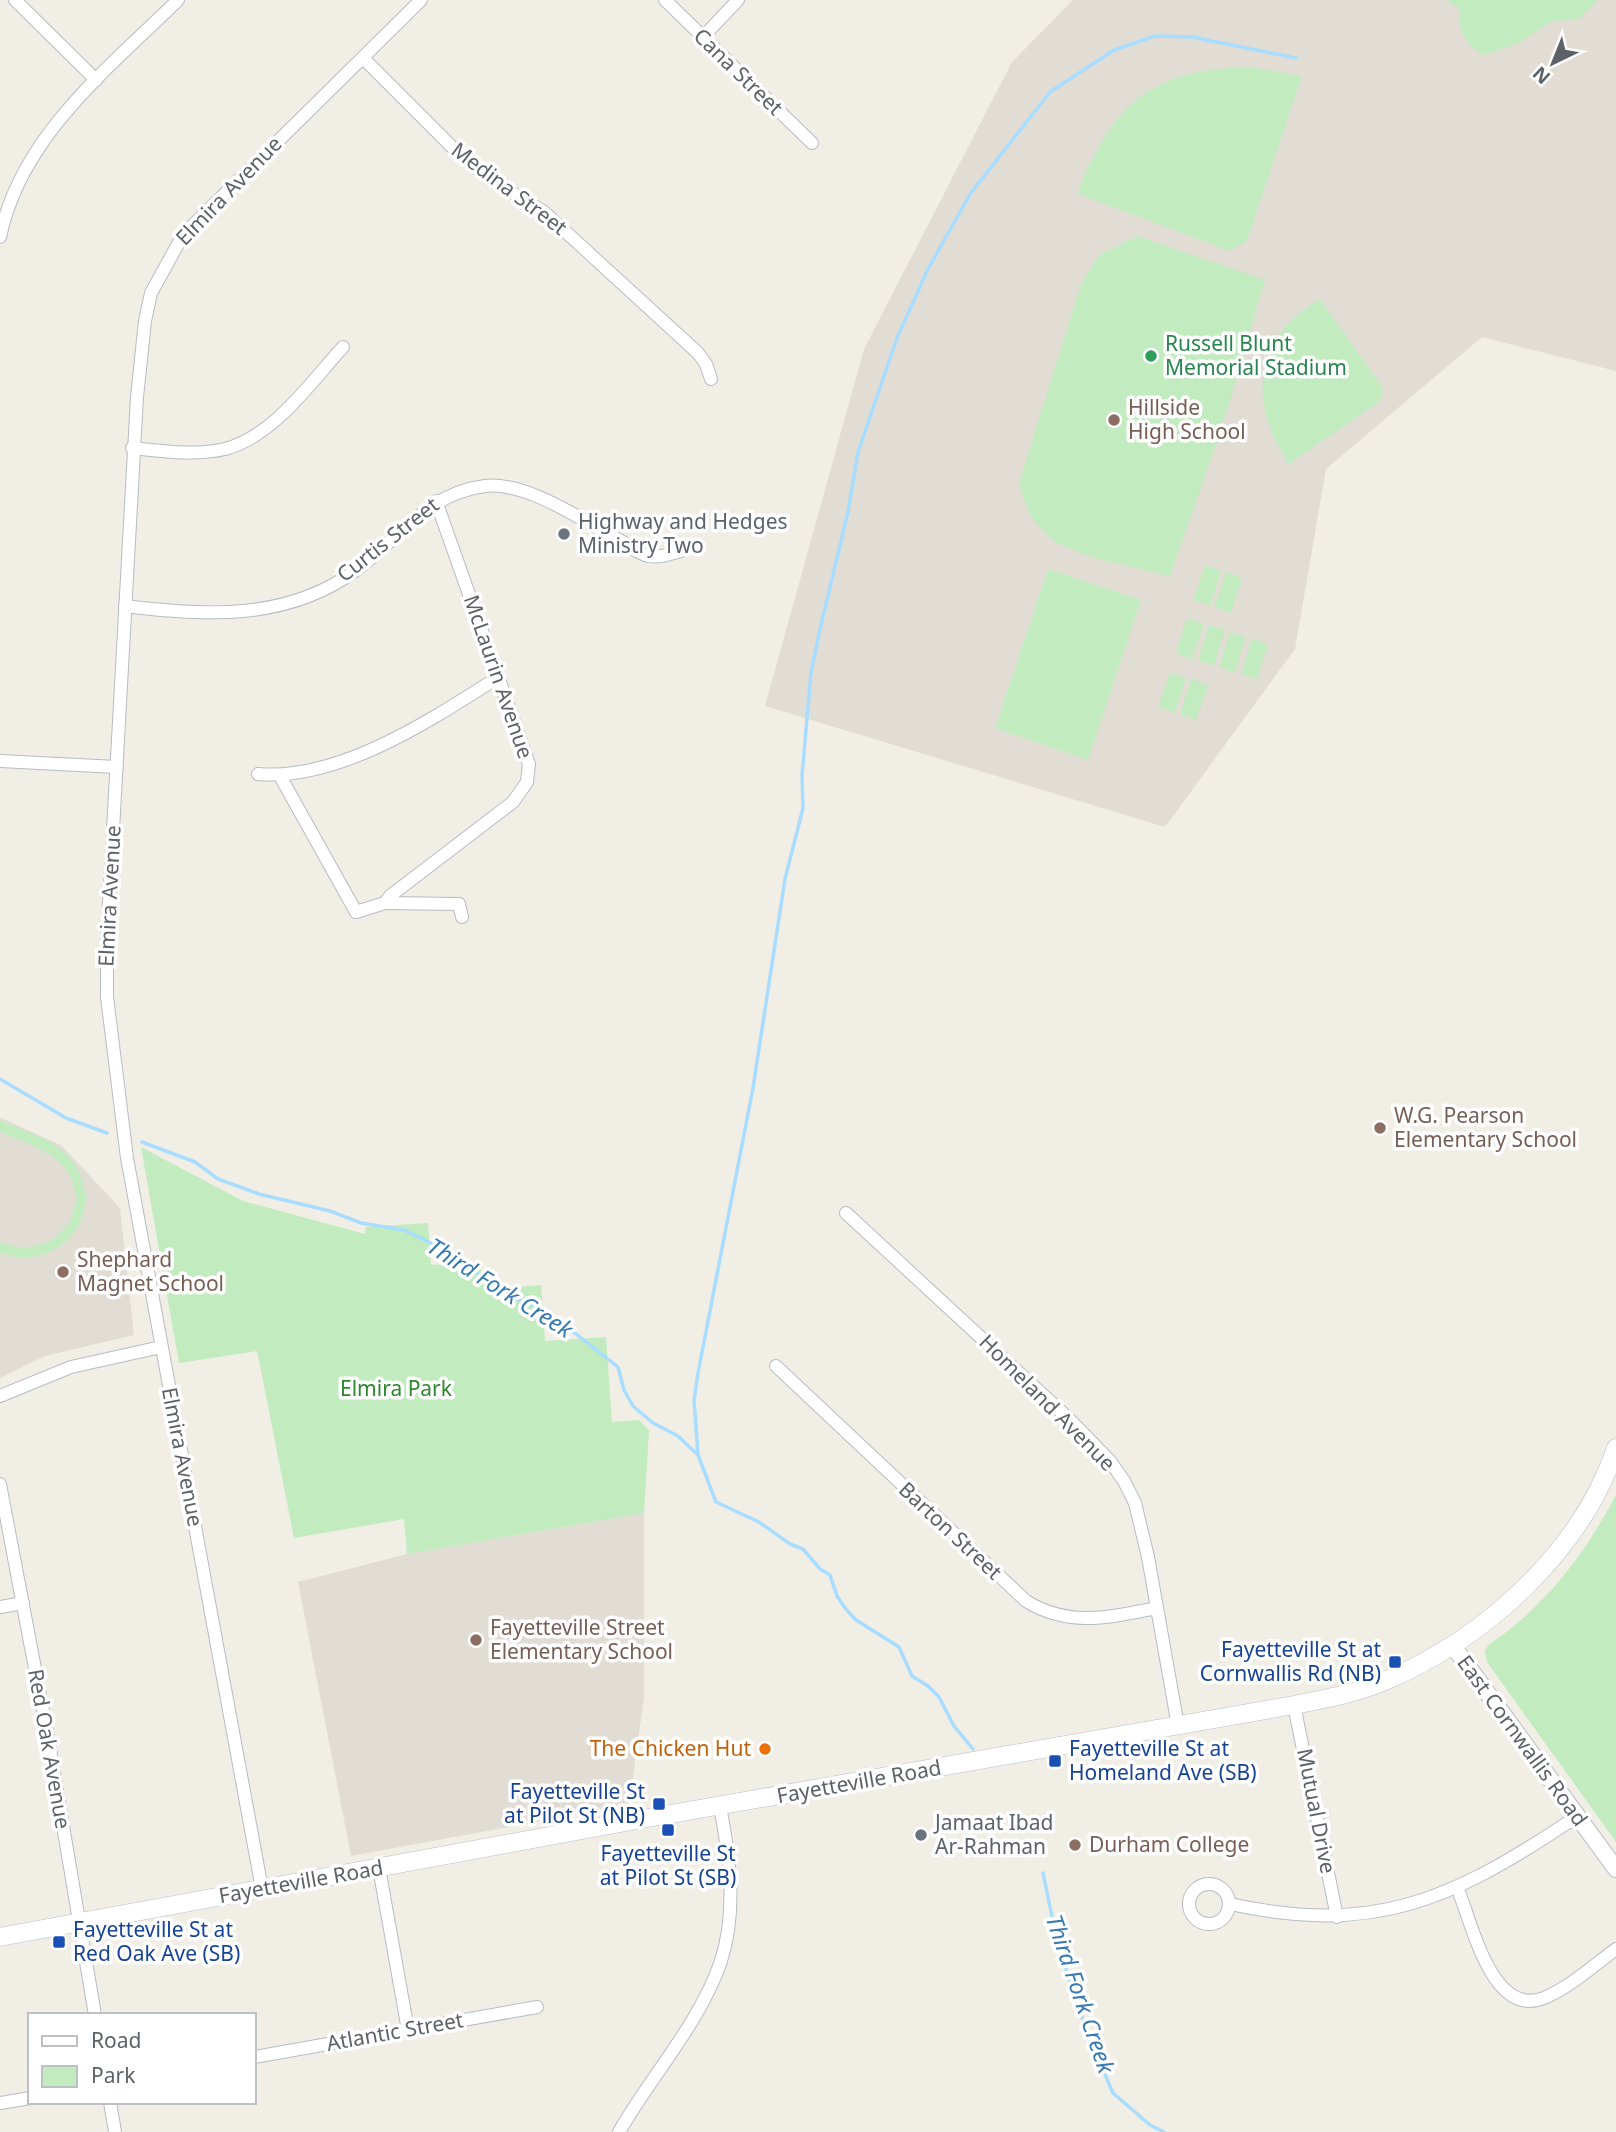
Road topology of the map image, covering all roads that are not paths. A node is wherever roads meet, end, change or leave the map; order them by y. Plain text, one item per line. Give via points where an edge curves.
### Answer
1 (15, 0) edge
2 (178, 0) edge
3 (421, 0) edge
4 (665, 0) edge
5 (738, 0) edge
6 (703, 37) junction
7 (363, 58) junction
8 (96, 80) junction
9 (812, 143) dead end
10 (0, 237) edge
11 (344, 347) dead end
12 (711, 379) dead end
13 (132, 448) junction
14 (436, 501) junction
15 (681, 551) dead end
16 (125, 606) junction
17 (497, 678) junction
18 (0, 761) edge
19 (117, 767) junction
20 (258, 774) dead end
21 (281, 776) junction
22 (392, 904) junction
23 (462, 917) dead end
24 (846, 1213) dead end
25 (161, 1347) junction
26 (776, 1366) dead end
27 (0, 1396) edge
28 (1616, 1448) edge
29 (0, 1484) edge
30 (23, 1603) junction
31 (0, 1607) edge
32 (1157, 1608) junction
33 (1453, 1646) junction
34 (1294, 1705) junction
35 (1178, 1726) junction
36 (720, 1807) junction
37 (1580, 1819) junction
38 (379, 1868) junction
39 (1616, 1869) edge
40 (1457, 1887) junction
41 (262, 1889) junction
42 (1230, 1904) dead end
43 (1337, 1917) junction
44 (79, 1923) junction
45 (0, 1937) edge
46 (1616, 1949) edge
47 (537, 2007) dead end
48 (95, 2013) edge
49 (408, 2030) junction
50 (256, 2057) edge
51 (28, 2098) edge
52 (0, 2103) edge
53 (110, 2104) edge
54 (115, 2132) edge
55 (619, 2132) edge

1 - 8 street
2 - 8 street
3 - 7 street, Elmira Avenue
4 - 6 street, Cana Street
5 - 6 street
6 - 9 street, Cana Street
7 - 12 street, Medina Street via 474,167 544,212 578,241 698,353
7 - 13 street, Elmira Avenue via 206,209 168,257 151,293 145,321
8 - 10 street via 55,124 29,161
11 - 13 street via 274,421 234,446 195,452
13 - 16 street, Elmira Avenue
14 - 15 street, Curtis Street via 458,491 503,486 547,502 648,556
14 - 16 street, Curtis Street via 354,572 286,604 239,613 186,614
14 - 17 street, McLaurin Avenue
16 - 19 street, Elmira Avenue
17 - 21 street via 357,755
17 - 22 street, McLaurin Avenue via 529,757 527,782 513,802 390,896
18 - 19 street
19 - 25 street, Elmira Avenue via 107,997 121,1121
20 - 21 street
21 - 22 street via 356,912
22 - 23 street via 459,904
24 - 32 street, Homeland Avenue via 1110,1461 1135,1503
25 - 27 street via 71,1367
25 - 41 street, Elmira Avenue
26 - 32 street, Barton Street via 1026,1601 1054,1615 1079,1620
28 - 33 main road, Fayetteville Road via 1597,1493 1543,1568 1492,1617
29 - 30 street, Red Oak Avenue
30 - 31 street
30 - 44 street, Red Oak Avenue
32 - 35 street, Homeland Avenue
33 - 34 main road, Fayetteville Road via 1384,1682
33 - 37 street, East Cornwallis Road
34 - 35 main road, Fayetteville Road
34 - 43 street, Mutual Drive
35 - 36 main road, Fayetteville Road
36 - 38 main road, Fayetteville Road
36 - 55 street via 731,1891 721,1961 697,2011
37 - 39 street, East Cornwallis Road
37 - 40 street via 1486,1875
38 - 41 main road, Fayetteville Road
38 - 49 street
40 - 43 street via 1385,1911
40 - 46 street via 1489,1970 1512,1995 1541,1999
41 - 44 main road, Fayetteville Road
42 - 43 street
44 - 45 main road, Fayetteville Road
44 - 48 street, Red Oak Avenue
47 - 49 street, Atlantic Street
49 - 50 street, Atlantic Street
51 - 52 street
53 - 54 street

